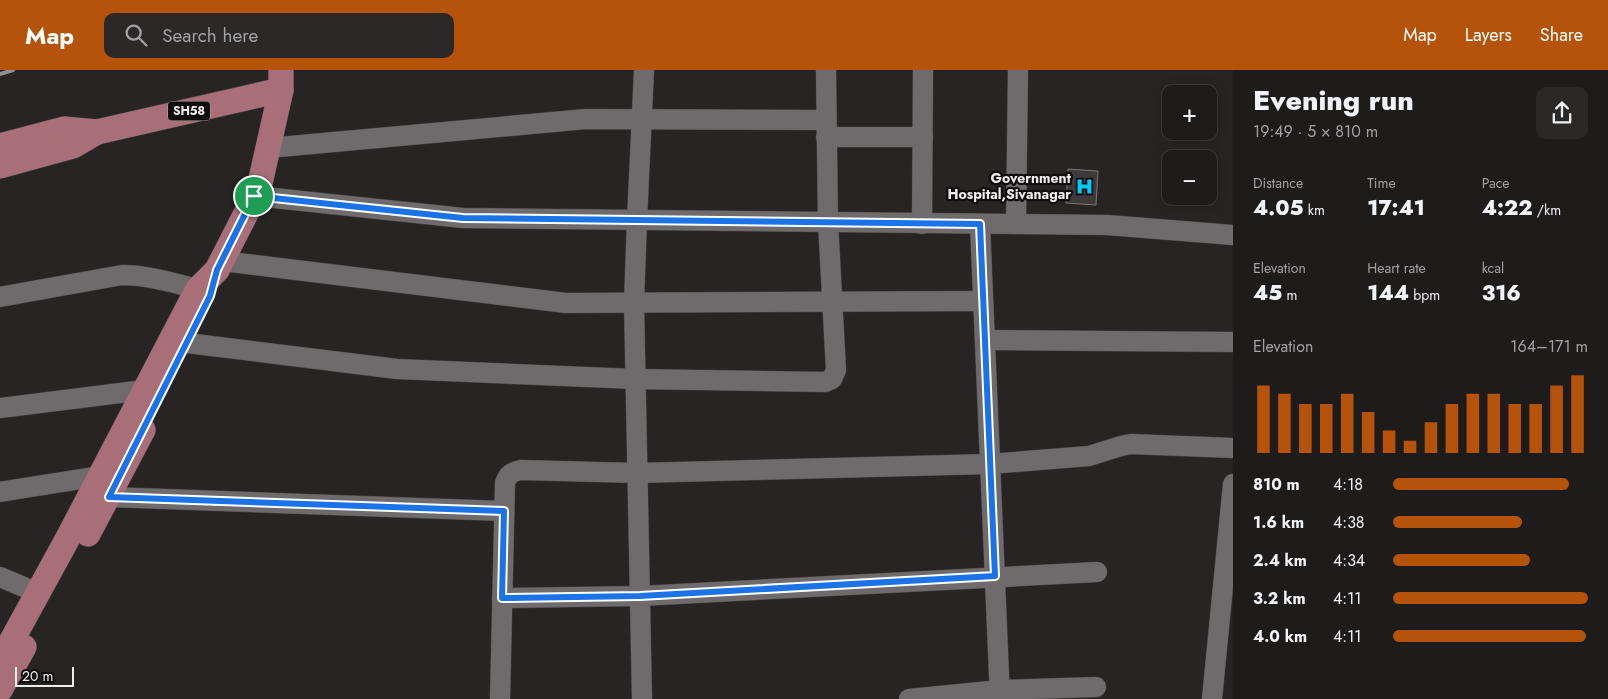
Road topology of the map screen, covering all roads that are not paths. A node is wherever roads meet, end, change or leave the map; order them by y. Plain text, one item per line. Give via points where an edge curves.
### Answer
1 (644, 70) edge
2 (826, 70) edge
3 (923, 70) edge
4 (1018, 70) edge
5 (284, 75) edge
6 (642, 119) junction
7 (826, 129) junction
8 (97, 132) junction
9 (922, 137) junction
10 (0, 146) edge
11 (268, 148) junction
12 (0, 166) edge
13 (254, 196) junction
14 (636, 220) junction
15 (828, 222) junction
16 (922, 224) junction
17 (980, 224) junction
18 (1016, 224) junction
19 (1233, 235) edge
20 (219, 265) junction
21 (198, 289) junction
22 (0, 296) edge
23 (832, 301) junction
24 (983, 302) junction
25 (634, 303) junction
26 (985, 340) junction
27 (187, 342) junction
28 (1233, 342) edge
29 (635, 379) junction
30 (144, 390) junction
31 (0, 408) edge
32 (1233, 448) edge
33 (990, 464) junction
34 (637, 473) junction
35 (1233, 484) edge
36 (104, 486) junction
37 (0, 492) edge
38 (504, 511) junction
39 (1097, 572) dead end
40 (995, 576) junction
41 (0, 577) edge
42 (38, 593) junction
43 (640, 596) junction
44 (502, 598) junction
45 (0, 662) edge
46 (1096, 687) dead end
47 (0, 690) edge
48 (1000, 694) edge
49 (500, 699) edge
50 (642, 699) edge
51 (909, 699) edge
52 (1212, 699) edge

1 - 6 street
2 - 7 street
3 - 9 street
4 - 18 street
5 - 8 main road, SH58
5 - 11 main road
6 - 7 street
6 - 11 street via 586,119
6 - 14 street
7 - 9 street
7 - 15 street
8 - 10 main road, SH58 via 64,129
8 - 12 main road, SH58 via 73,146
9 - 16 street
11 - 13 main road via 259,188
13 - 14 street via 463,218
13 - 20 main road
14 - 15 street
14 - 25 street
15 - 16 street
15 - 23 street
16 - 17 street
17 - 18 street
17 - 24 street
18 - 19 street via 1127,226
20 - 21 main road
20 - 25 street via 553,302
20 - 27 main road via 210,296
21 - 22 street via 152,277 129,275
21 - 30 main road
23 - 24 street
23 - 25 street
23 - 29 street via 836,370 832,379 825,382
24 - 26 street
25 - 29 street
26 - 28 street
26 - 33 street
27 - 29 street via 397,369
27 - 36 main road
29 - 34 street
30 - 31 street
30 - 36 main road
32 - 33 street via 1130,444 1089,456
33 - 34 street
33 - 40 street
34 - 38 street via 513,472 505,483
34 - 43 street
35 - 52 street
36 - 37 street
36 - 38 street
36 - 42 main road
36 - 47 main road
38 - 44 street
39 - 40 street
40 - 43 street
40 - 48 street
41 - 42 street
42 - 45 main road
43 - 44 street
43 - 50 street
44 - 49 street
46 - 48 street
48 - 51 street

